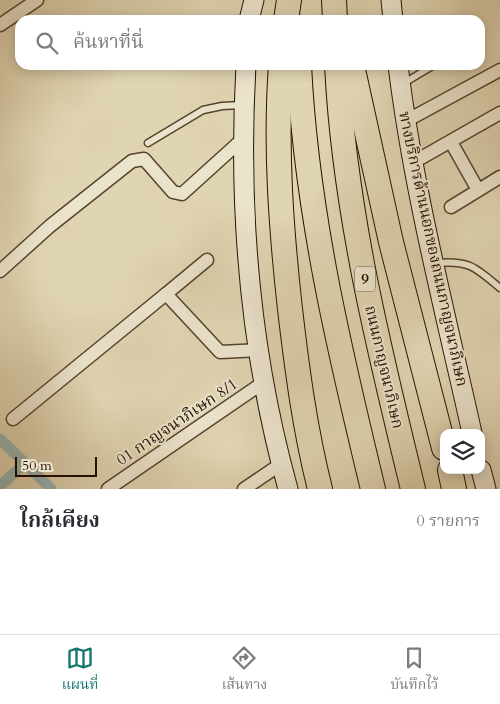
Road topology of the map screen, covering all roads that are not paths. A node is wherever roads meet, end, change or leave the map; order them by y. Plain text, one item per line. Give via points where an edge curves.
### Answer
1 (38, 0) edge
2 (246, 0) edge
3 (254, 0) edge
4 (289, 0) edge
5 (296, 0) edge
6 (391, 0) edge
7 (15, 15) edge
8 (15, 15) edge
9 (248, 15) edge
10 (250, 15) edge
11 (287, 15) edge
12 (297, 15) edge
13 (392, 15) edge
14 (0, 25) edge
15 (246, 70) edge
16 (281, 70) edge
17 (299, 70) edge
18 (337, 70) edge
19 (353, 70) edge
20 (399, 70) edge
21 (425, 70) edge
22 (500, 70) edge
23 (401, 84) junction
24 (244, 105) junction
25 (500, 113) edge
26 (406, 121) junction
27 (245, 137) junction
28 (451, 142) junction
29 (148, 144) dead end
30 (414, 162) junction
31 (500, 177) edge
32 (478, 190) junction
33 (451, 207) dead end
34 (207, 260) dead end
35 (435, 263) junction
36 (0, 271) edge
37 (500, 288) edge
38 (166, 294) junction
39 (259, 350) junction
40 (264, 382) junction
41 (13, 419) dead end
42 (471, 429) edge
43 (440, 432) edge
44 (281, 464) junction
45 (451, 474) edge
46 (482, 474) edge
47 (108, 489) edge
48 (244, 489) edge
49 (288, 489) edge
50 (320, 489) edge
51 (374, 489) edge
52 (413, 489) edge
53 (454, 489) edge
54 (486, 489) edge

1 - 8 street
2 - 9 main road
3 - 10 main road
4 - 11 highway
5 - 12 highway
6 - 13 main road
7 - 14 street
15 - 24 main road
16 - 50 highway via 278,154 285,262 298,378
17 - 51 highway via 307,164 320,252
18 - 52 highway, ถนนกาญจนาภิเษก / 9 via 346,162 359,248 372,318
19 - 43 highway via 389,233
20 - 23 main road, ทางบริการด้านนอกของถนนกาญจนาภิเษก
21 - 23 lane
22 - 26 street
23 - 26 main road, ทางบริการด้านนอกของถนนกาญจนาภิเษก
24 - 27 main road
24 - 29 lane via 203,110
25 - 28 street
26 - 30 main road, ทางบริการด้านนอกของถนนกาญจนาภิเษก
27 - 36 street via 182,194 173,192 144,159 132,161 50,226
27 - 39 main road via 250,276
28 - 30 street
28 - 32 street
30 - 35 main road, ทางบริการด้านนอกของถนนกาญจนาภิเษก
31 - 32 street
32 - 33 street
34 - 38 street
35 - 37 lane via 457,261 468,264
35 - 42 main road, ทางบริการด้านนอกของถนนกาญจนาภิเษก
38 - 39 street via 220,352
38 - 41 street
39 - 40 main road
40 - 44 main road
40 - 47 street, 01 กาญจนาภิเษก 8/1
44 - 48 street
44 - 49 main road
45 - 53 highway
46 - 54 main road

